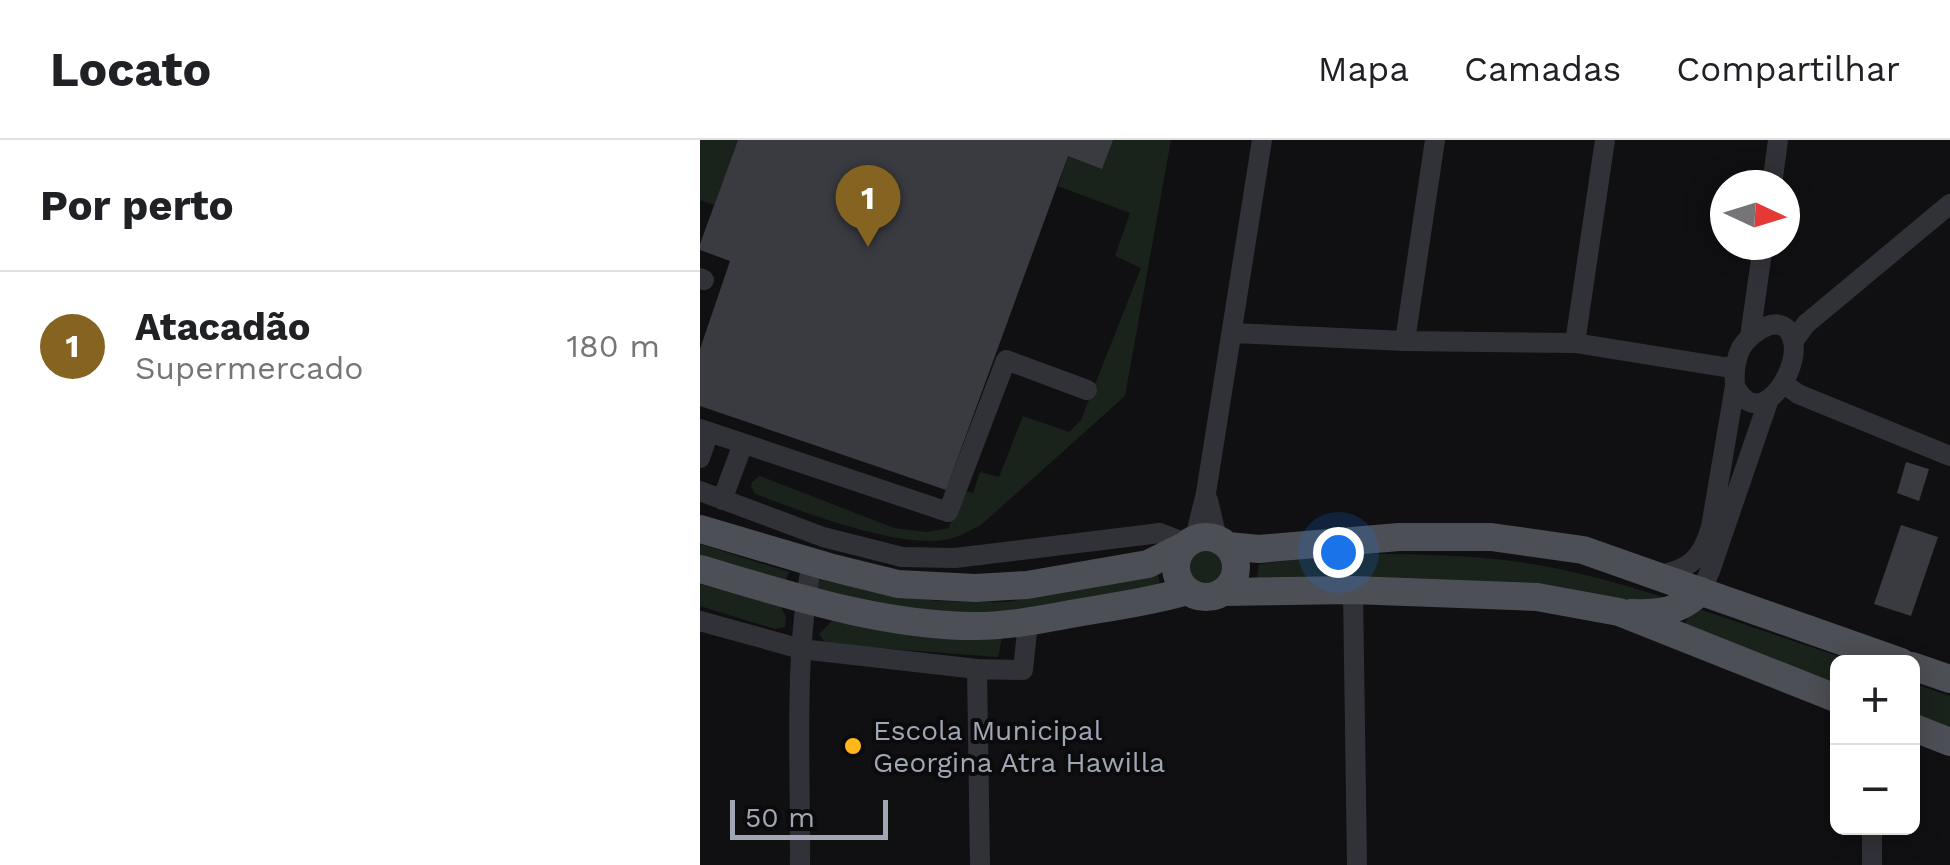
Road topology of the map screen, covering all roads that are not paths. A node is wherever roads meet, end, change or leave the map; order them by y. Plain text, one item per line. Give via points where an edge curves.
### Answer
1 (1262, 140) edge
2 (1435, 140) edge
3 (1606, 140) edge
4 (1778, 140) edge
5 (1774, 170) edge
6 (1950, 204) edge
7 (1761, 260) edge
8 (1754, 326) junction
9 (1796, 332) junction
10 (1232, 333) junction
11 (1405, 341) junction
12 (1575, 343) junction
13 (1732, 373) junction
14 (1088, 390) dead end
15 (1782, 392) junction
16 (705, 430) edge
17 (742, 444) junction
18 (1948, 452) edge
19 (700, 458) edge
20 (700, 492) edge
21 (722, 500) junction
22 (700, 529) edge
23 (1202, 542) junction
24 (812, 562) junction
25 (700, 570) edge
26 (1655, 576) junction
27 (1352, 590) junction
28 (1187, 591) junction
29 (1701, 591) junction
30 (1223, 592) junction
31 (805, 600) junction
32 (1619, 612) junction
33 (700, 621) edge
34 (1028, 622) junction
35 (801, 649) junction
36 (1881, 655) edge
37 (977, 669) junction
38 (1920, 669) edge
39 (1950, 679) edge
40 (1830, 695) edge
41 (1920, 731) edge
42 (1950, 742) edge
43 (1872, 835) edge
44 (800, 865) edge
45 (980, 865) edge
46 (1357, 865) edge
47 (1872, 865) edge

1 - 10 street
2 - 11 street
3 - 12 street
4 - 5 street
6 - 9 street
7 - 8 street
8 - 9 street via 1776,324
8 - 13 street
9 - 15 street
10 - 11 street
10 - 23 street
11 - 12 street
12 - 13 street
13 - 15 street via 1748,403
13 - 26 street via 1706,545 1692,562
14 - 17 street via 1006,360 948,512
15 - 18 street
15 - 29 street
16 - 17 street
16 - 19 street
17 - 21 street
20 - 21 street
21 - 23 street via 823,537 902,556 955,558 1160,533
22 - 24 main road
23 - 24 main road via 1148,564 975,588 898,584
23 - 26 main road via 1259,549 1491,537 1582,550
23 - 28 main road via 1175,562
23 - 30 main road via 1236,565
24 - 31 street
25 - 31 main road
26 - 29 main road
27 - 30 main road
27 - 32 main road via 1537,598
27 - 46 street
28 - 30 main road via 1201,597
28 - 34 main road
29 - 32 main road via 1667,611
29 - 36 main road
31 - 34 main road via 902,620
31 - 35 street
32 - 40 main road
33 - 35 street
34 - 37 street via 1023,670
35 - 37 street
35 - 44 street
37 - 45 street
38 - 39 main road
41 - 42 main road
43 - 47 street

